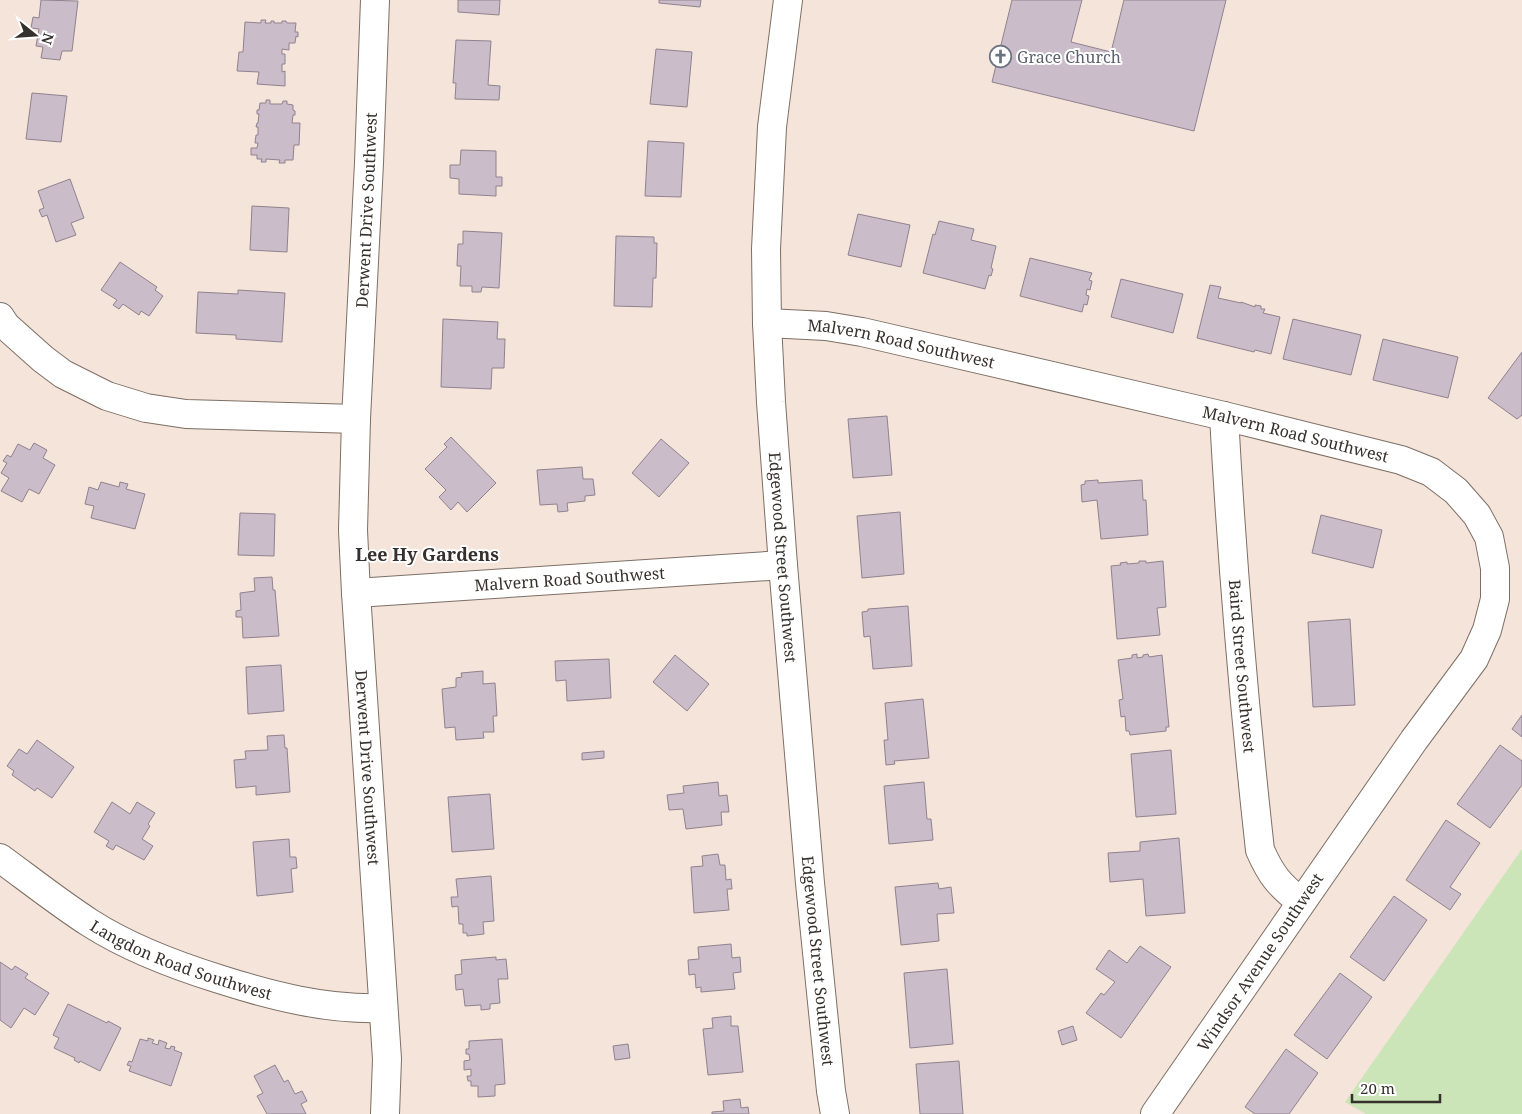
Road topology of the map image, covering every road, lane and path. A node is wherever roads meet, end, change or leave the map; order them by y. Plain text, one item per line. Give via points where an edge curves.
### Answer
1 (375, 0) edge
2 (788, 0) edge
3 (0, 317) edge
4 (766, 323) junction
5 (1224, 416) junction
6 (356, 419) junction
7 (783, 565) junction
8 (356, 593) junction
9 (1364, 811) joint
10 (0, 858) edge
11 (1301, 902) junction
12 (383, 1008) junction
13 (385, 1114) edge
14 (835, 1114) edge
15 (1155, 1114) edge

1 - 6 street, Derwent Drive Southwest
2 - 4 street, Edgewood Street Southwest via 772,127
3 - 6 street via 6,326 63,374 107,396 146,408 186,414
4 - 5 street, Malvern Road Southwest via 826,326 862,332
4 - 7 street, Edgewood Street Southwest
5 - 9 street, Malvern Road Southwest via 1402,460 1430,472 1456,491 1477,515 1489,537 1495,568 1495,599 1487,630 1474,659
5 - 11 street, Baird Street Southwest via 1232,554 1260,850 1282,887
6 - 8 street, Derwent Drive Southwest via 353,530
7 - 8 street, Malvern Road Southwest
7 - 14 street, Edgewood Street Southwest via 810,883
8 - 12 street, Derwent Drive Southwest
9 - 11 street, Windsor Avenue Southwest
10 - 12 street, Langdon Road Southwest via 90,923 133,947 190,970 271,995 324,1005
11 - 15 street, Windsor Avenue Southwest
12 - 13 street, Derwent Drive Southwest via 387,1059

